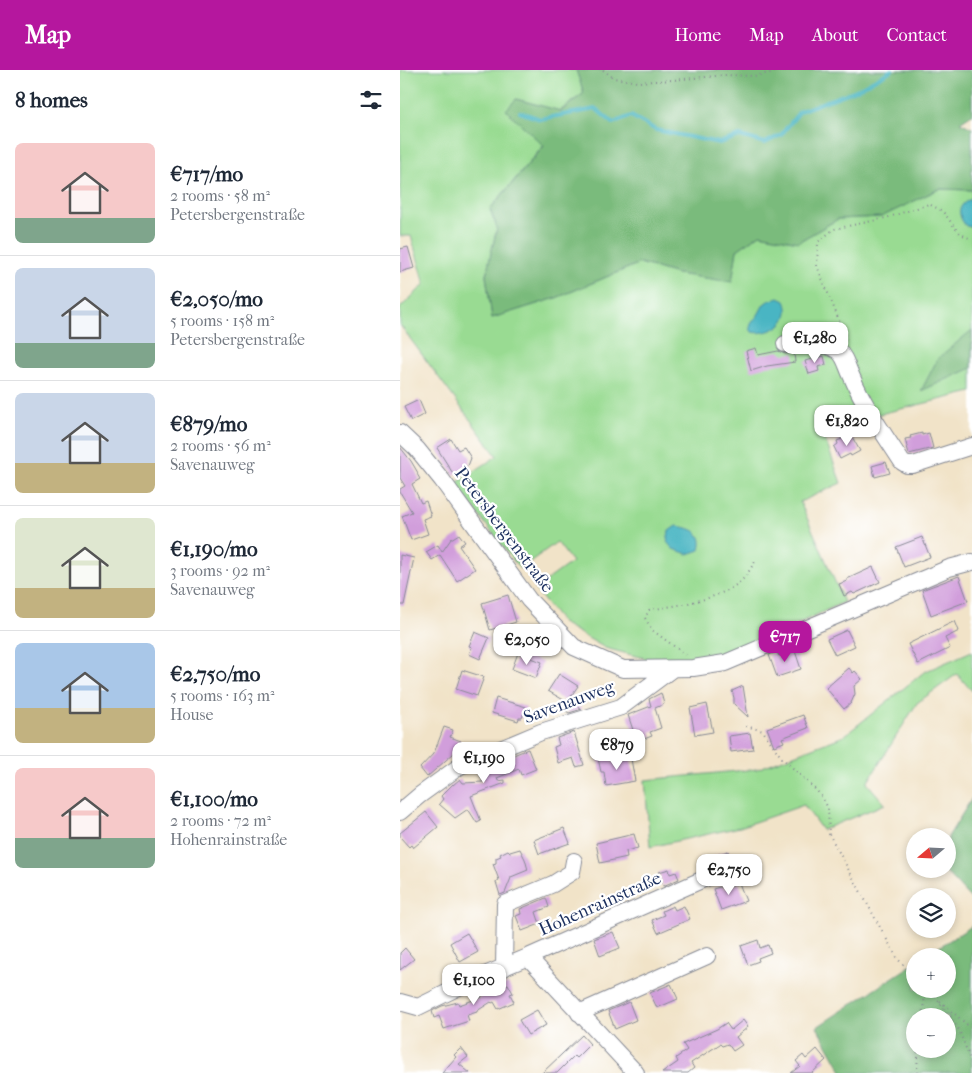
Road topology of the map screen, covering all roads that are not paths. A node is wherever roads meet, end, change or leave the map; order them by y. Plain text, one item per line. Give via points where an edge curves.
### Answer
1 (785, 344) dead end
2 (400, 433) edge
3 (972, 446) edge
4 (972, 562) edge
5 (672, 669) junction
6 (400, 812) edge
7 (574, 861) dead end
8 (716, 874) dead end
9 (707, 956) dead end
10 (528, 958) junction
11 (504, 968) junction
12 (400, 1002) edge
13 (579, 1013) junction
14 (636, 1073) edge

1 - 3 street via 814,344 846,350 856,387 902,462 907,465 913,466
2 - 5 street, Petersbergenstraße via 442,480 529,600 574,647 623,670
4 - 5 street, Petersbergenstraße via 949,568 725,663
5 - 6 street, Savenauweg via 621,707 541,732 460,766
7 - 11 street via 572,872 553,884 505,904
8 - 10 street, Hohenrainstraße
9 - 13 street
10 - 11 street, Hohenrainstraße
10 - 13 street, Hohenrainstraße
11 - 12 street, Hohenrainstraße via 418,1007
13 - 14 street, Hohenrainstraße

